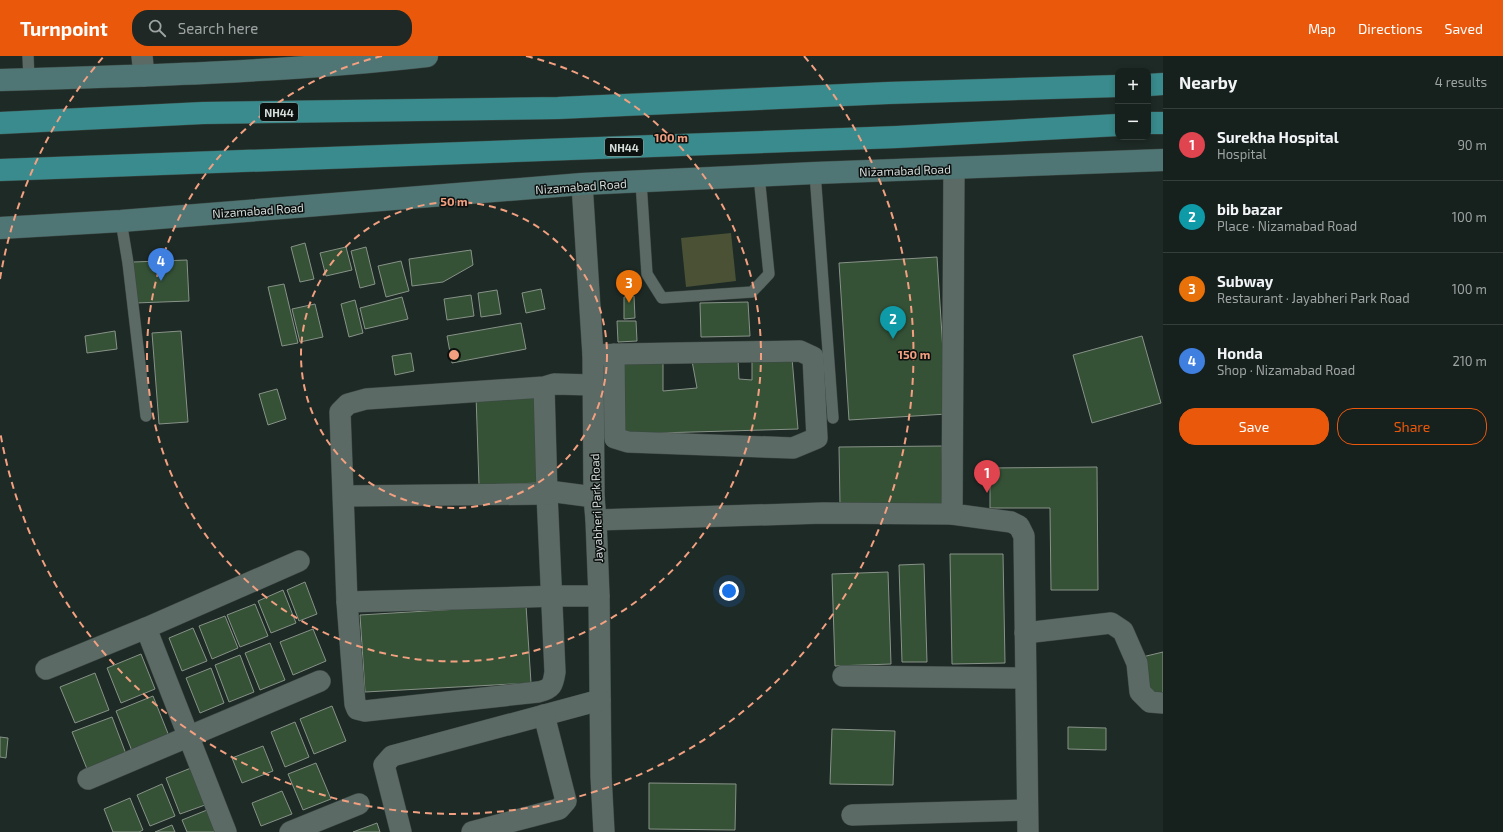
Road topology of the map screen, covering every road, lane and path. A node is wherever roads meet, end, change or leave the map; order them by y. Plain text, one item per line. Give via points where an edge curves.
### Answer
1 (28, 56) edge
2 (427, 56) edge
3 (394, 58) edge
4 (337, 61) edge
5 (143, 66) edge
6 (28, 79) junction
7 (0, 80) edge
8 (1163, 84) edge
9 (1151, 85) edge
10 (1115, 86) edge
11 (0, 122) edge
12 (1163, 122) edge
13 (1151, 123) edge
14 (1115, 125) edge
15 (1163, 160) edge
16 (954, 169) junction
17 (0, 170) edge
18 (816, 173) junction
19 (759, 176) junction
20 (640, 182) junction
21 (582, 184) junction
22 (121, 221) junction
23 (0, 228) edge
24 (614, 354) junction
25 (593, 356) junction
26 (593, 384) junction
27 (544, 387) junction
28 (146, 416) dead end
29 (833, 418) dead end
30 (547, 494) junction
31 (344, 496) junction
32 (594, 497) junction
33 (952, 514) junction
34 (596, 520) junction
35 (299, 561) dead end
36 (599, 596) junction
37 (551, 597) junction
38 (347, 602) junction
39 (146, 628) junction
40 (1025, 633) junction
41 (46, 668) dead end
42 (843, 676) dead end
43 (1025, 678) junction
44 (320, 681) dead end
45 (600, 700) junction
46 (1163, 703) edge
47 (544, 715) junction
48 (188, 737) junction
49 (88, 779) dead end
50 (359, 804) dead end
51 (1027, 810) junction
52 (852, 815) dead end
53 (226, 832) edge
54 (290, 832) edge
55 (401, 832) edge
56 (472, 832) edge
57 (604, 832) edge
58 (1028, 832) edge

1 - 6 lane
2 - 3 main road
3 - 4 main road
4 - 5 main road
5 - 6 main road
6 - 7 main road
8 - 9 highway
10 - 11 highway, NH44 via 888,93 558,108 203,113
12 - 13 highway
14 - 17 highway, NH44 via 881,137
15 - 16 main road, Nizamabad Road
16 - 18 main road, Nizamabad Road
16 - 33 street
18 - 19 main road, Nizamabad Road
18 - 29 lane
19 - 20 main road, Nizamabad Road
19 - 20 lane via 769,274 752,292 662,298 647,274
20 - 21 main road, Nizamabad Road
21 - 22 main road, Nizamabad Road
21 - 25 street, Jayabheri Park Road
22 - 23 main road, Nizamabad Road
22 - 28 lane
24 - 24 street via 800,351 813,357 818,438 793,448 628,442 615,438
24 - 25 street
25 - 26 street, Jayabheri Park Road
26 - 27 street via 554,384
26 - 32 street, Jayabheri Park Road
27 - 30 street
27 - 31 street via 366,399 348,404 340,412
30 - 31 street
30 - 32 street via 556,492
30 - 37 street
31 - 38 street
32 - 34 street, Jayabheri Park Road
33 - 34 street via 823,513
33 - 40 street via 1011,522 1019,526 1024,536
34 - 36 street, Jayabheri Park Road
35 - 39 street
36 - 37 street
36 - 45 street, Jayabheri Park Road
37 - 38 street
37 - 38 street via 555,672 553,684 546,690 365,711 357,710 355,704
39 - 41 street
39 - 48 street
40 - 43 street
40 - 46 street via 1111,622 1123,631 1137,663 1140,692 1150,702
42 - 43 street
43 - 51 street
44 - 48 street
45 - 47 street
45 - 57 street, Jayabheri Park Road
47 - 55 street via 392,756 384,765
47 - 56 street via 566,801 559,809
48 - 49 street
48 - 53 street
50 - 54 street
51 - 52 street
51 - 58 street

